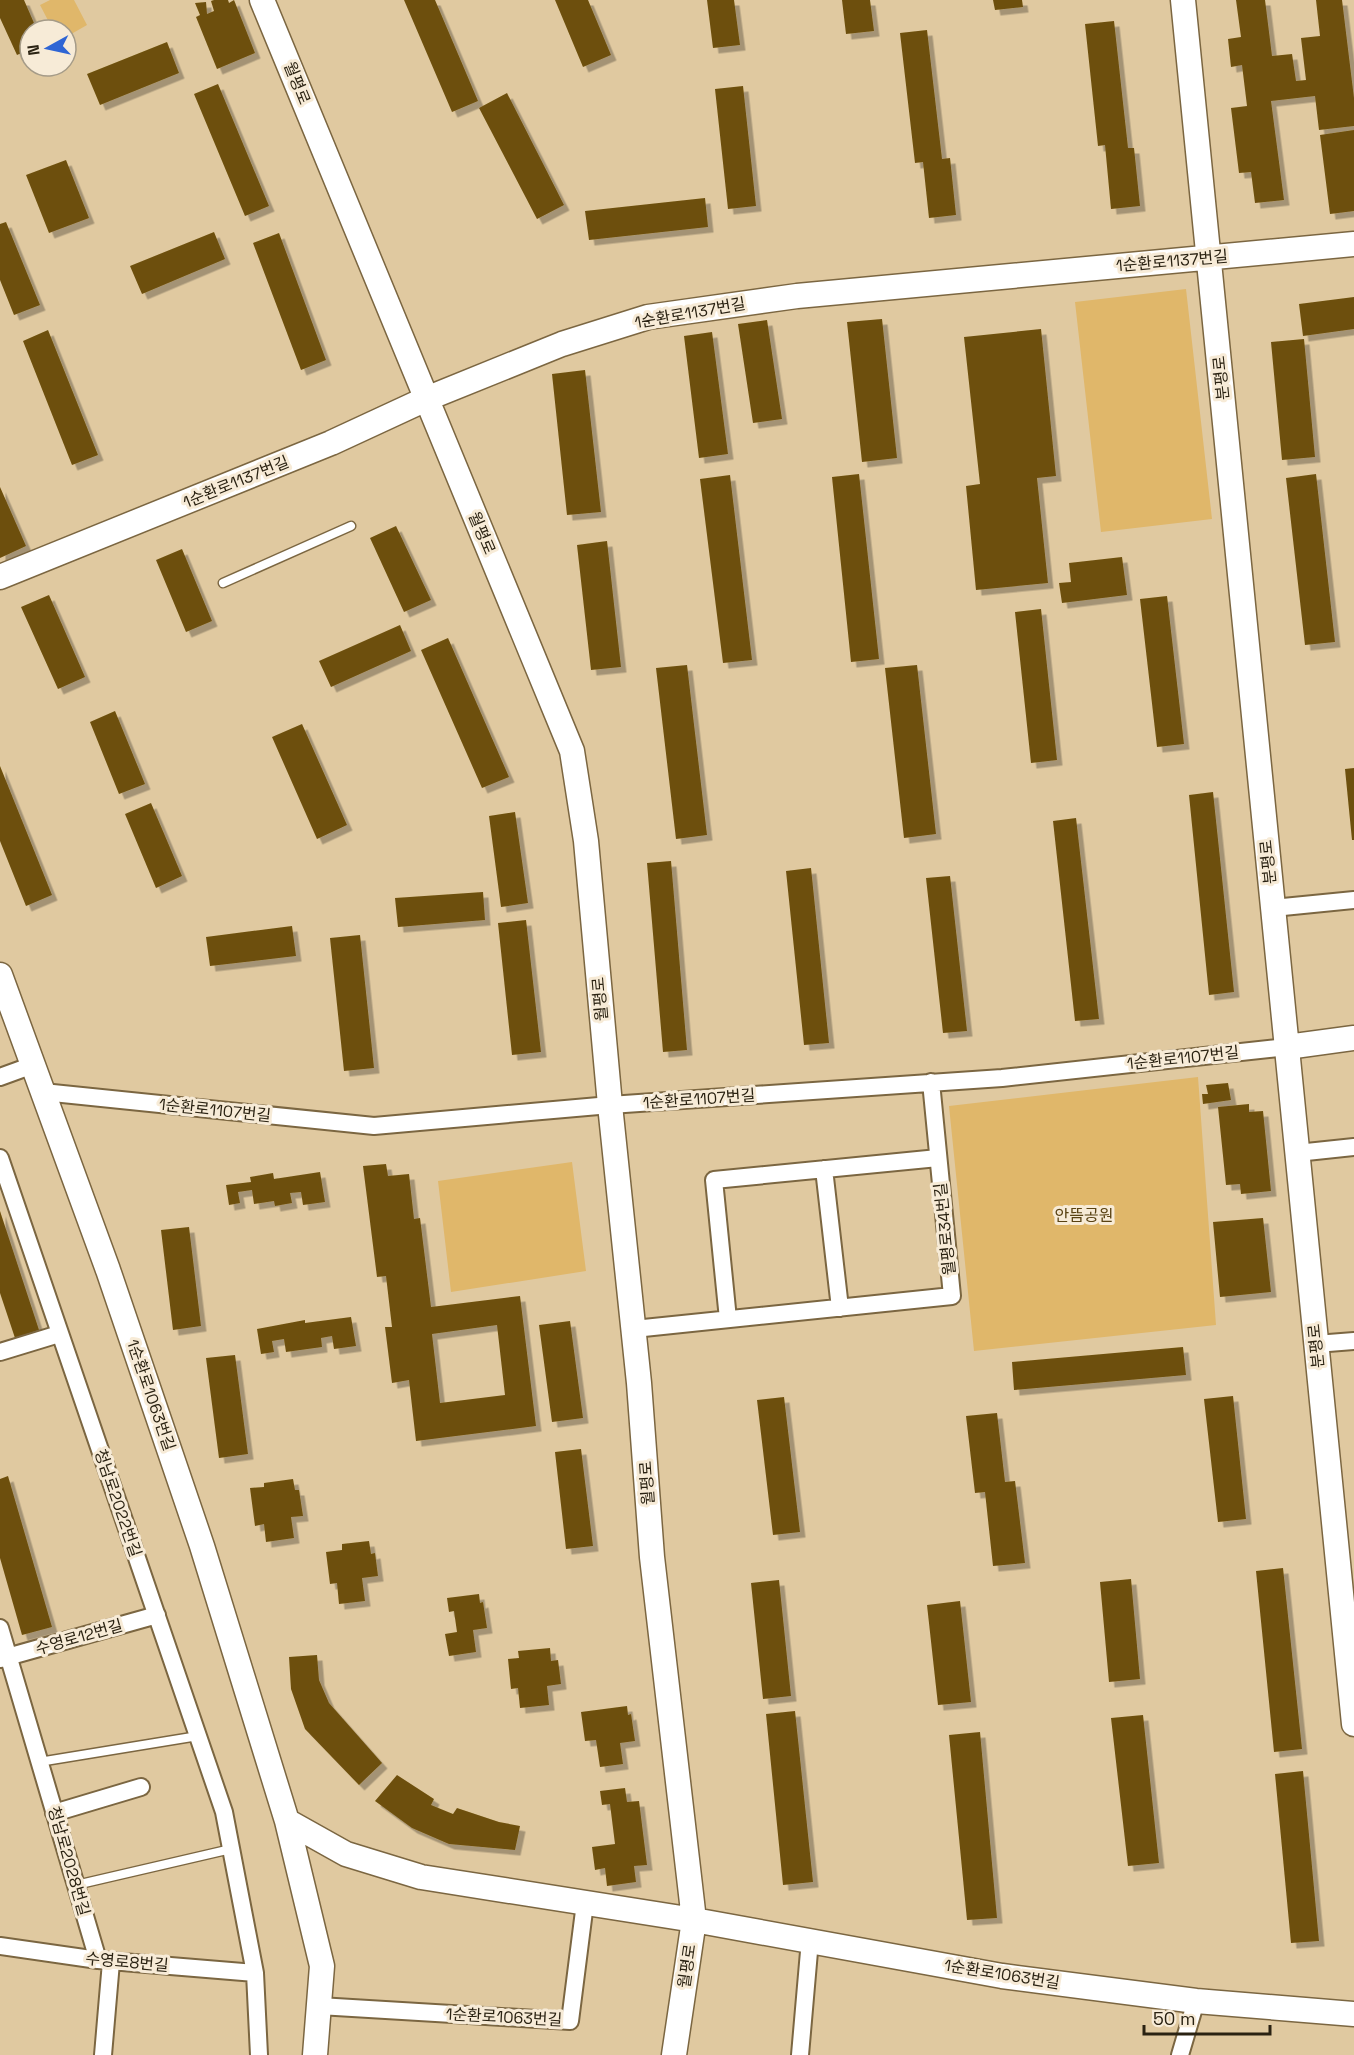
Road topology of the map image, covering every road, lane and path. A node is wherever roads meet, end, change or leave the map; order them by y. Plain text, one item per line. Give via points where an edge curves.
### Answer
1 (264, 0) edge
2 (1183, 0) edge
3 (1354, 244) edge
4 (1209, 258) junction
5 (426, 399) junction
6 (351, 526) dead end
7 (0, 578) edge
8 (223, 582) dead end
9 (1354, 900) edge
10 (1273, 908) junction
11 (0, 975) edge
12 (1354, 1038) edge
13 (1287, 1047) junction
14 (33, 1065) junction
15 (0, 1077) edge
16 (931, 1082) junction
17 (43, 1092) junction
18 (610, 1105) junction
19 (1354, 1147) edge
20 (1297, 1153) junction
21 (0, 1158) edge
22 (938, 1158) junction
23 (824, 1169) junction
24 (840, 1308) junction
25 (728, 1319) junction
26 (634, 1329) junction
27 (59, 1334) junction
28 (1354, 1341) edge
29 (1316, 1344) junction
30 (0, 1352) edge
31 (157, 1615) junction
32 (0, 1628) edge
33 (4, 1658) edge
34 (1354, 1724) edge
35 (198, 1736) junction
36 (39, 1762) junction
37 (141, 1787) dead end
38 (54, 1813) junction
39 (287, 1821) junction
40 (231, 1849) junction
41 (76, 1885) junction
42 (585, 1903) junction
43 (694, 1920) junction
44 (810, 1940) junction
45 (0, 1946) edge
46 (104, 1961) junction
47 (255, 1973) junction
48 (1196, 2001) junction
49 (319, 2006) junction
50 (1354, 2014) edge
51 (103, 2055) edge
52 (259, 2055) edge
53 (315, 2055) edge
54 (674, 2055) edge
55 (800, 2055) edge
56 (1180, 2055) edge

1 - 5 street, 월평로
2 - 4 street, 분평로
3 - 4 street, 1순환로1137번길
4 - 5 street, 1순환로1137번길 via 797,296 648,317 562,344
4 - 10 street, 분평로
5 - 7 street, 1순환로1137번길 via 331,443
5 - 18 street, 월평로 via 572,751 586,841
6 - 8 lane
9 - 10 street
10 - 13 street, 분평로
11 - 14 street, 1순환로1063번길
12 - 13 street, 1순환로1107번길
13 - 16 street, 1순환로1107번길
13 - 20 street, 분평로
14 - 15 street
14 - 17 street, 1순환로1063번길
16 - 18 street, 1순환로1107번길
16 - 22 street, 월평로34번길
17 - 18 street, 1순환로1107번길 via 374,1126
17 - 39 street, 1순환로1063번길 via 202,1546
18 - 26 street, 월평로
19 - 20 street
20 - 29 street, 분평로
21 - 27 street, 청남로2022번길
22 - 23 street, 월평로34번길
22 - 24 street, 월평로34번길 via 951,1296
23 - 24 street
23 - 25 street, 월평로34번길 via 714,1180
24 - 25 street, 월평로34번길
25 - 26 street, 월평로34번길
26 - 43 street, 월평로 via 652,1557
27 - 30 street
27 - 31 street, 청남로2022번길
28 - 29 street
29 - 34 street, 분평로
31 - 33 street, 수영로12번길
31 - 35 street, 청남로2022번길
32 - 33 street, 청남로2028번길
33 - 36 street, 청남로2028번길
35 - 36 lane
35 - 40 street, 청남로2022번길 via 224,1812
36 - 38 street, 청남로2028번길
37 - 38 street
38 - 41 street, 청남로2028번길
39 - 42 street, 1순환로1063번길 via 346,1854 421,1877
39 - 49 street, 1순환로1063번길 via 322,1966
40 - 41 lane
40 - 47 street, 청남로2022번길
41 - 46 street, 청남로2028번길
42 - 43 street, 1순환로1063번길
42 - 49 street, 1순환로1063번길 via 570,2021
43 - 44 street, 1순환로1063번길
43 - 54 street, 월평로
44 - 48 street, 1순환로1063번길 via 1002,1976
44 - 55 street
45 - 46 street, 수영로8번길
46 - 47 street, 수영로8번길
46 - 51 street, 청남로2028번길
47 - 52 street, 청남로2022번길
48 - 50 street, 1순환로1063번길
48 - 56 street
49 - 53 street, 1순환로1063번길

